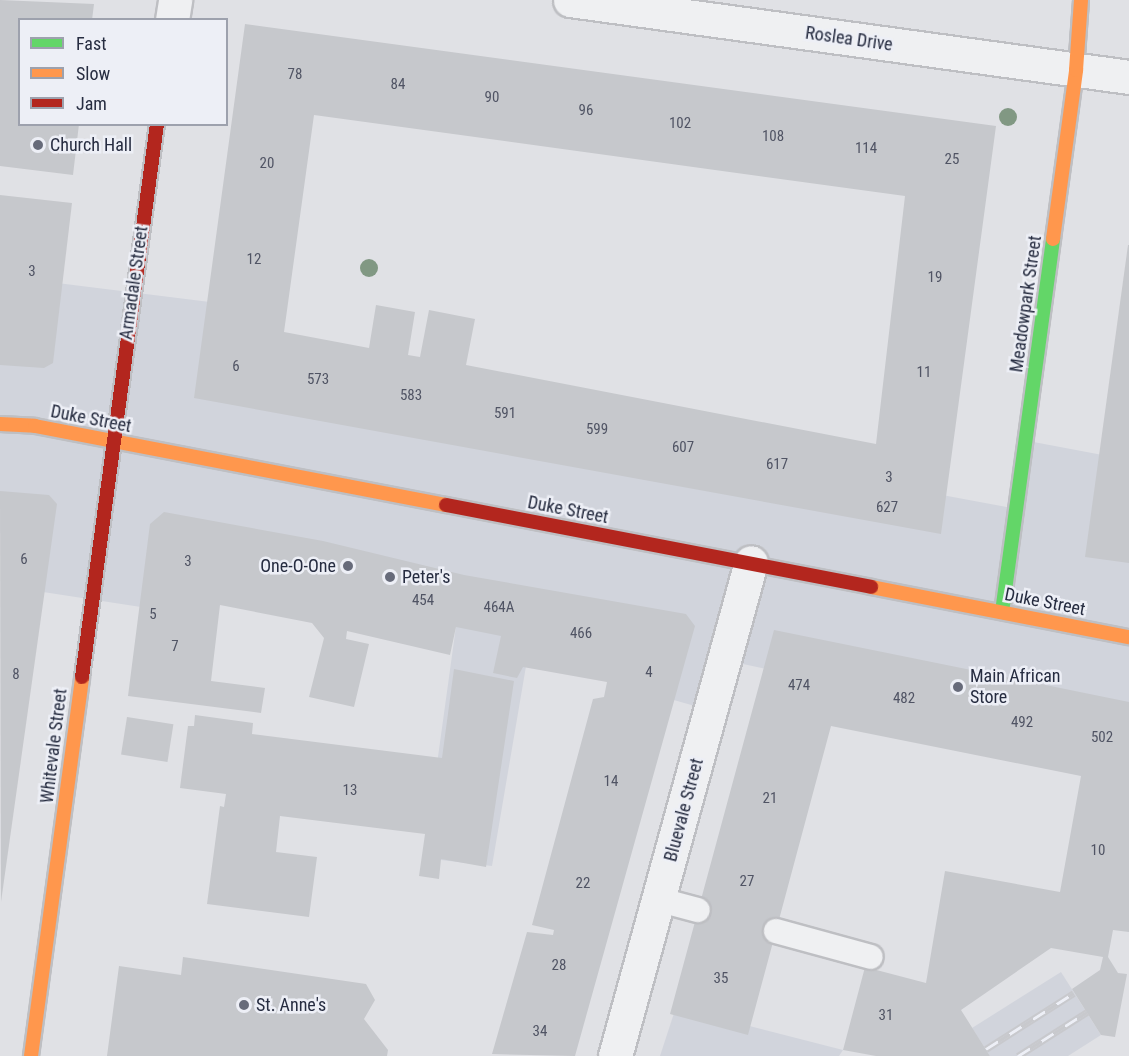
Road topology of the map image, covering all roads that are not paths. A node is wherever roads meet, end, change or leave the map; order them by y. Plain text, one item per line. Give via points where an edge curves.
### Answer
1 (175, 0) edge
2 (570, 0) edge
3 (1081, 0) edge
4 (172, 18) edge
5 (1076, 70) junction
6 (1129, 77) edge
7 (157, 126) edge
8 (0, 424) edge
9 (112, 441) junction
10 (751, 562) junction
11 (1002, 612) junction
12 (1129, 637) edge
13 (660, 900) junction
14 (699, 910) dead end
15 (776, 931) dead end
16 (871, 957) dead end
17 (31, 1056) edge
18 (615, 1056) edge

1 - 4 street
2 - 5 street, Roslea Drive
3 - 5 street, Meadowpark Street
5 - 6 street, Roslea Drive
5 - 11 street, Meadowpark Street
7 - 9 street, Armadale Street
8 - 9 street, Duke Street
9 - 10 street, Duke Street
9 - 17 street, Whitevale Street
10 - 11 street, Duke Street
10 - 13 street, Bluevale Street
11 - 12 street, Duke Street
13 - 14 lane
13 - 18 street, Bluevale Street
15 - 16 lane

